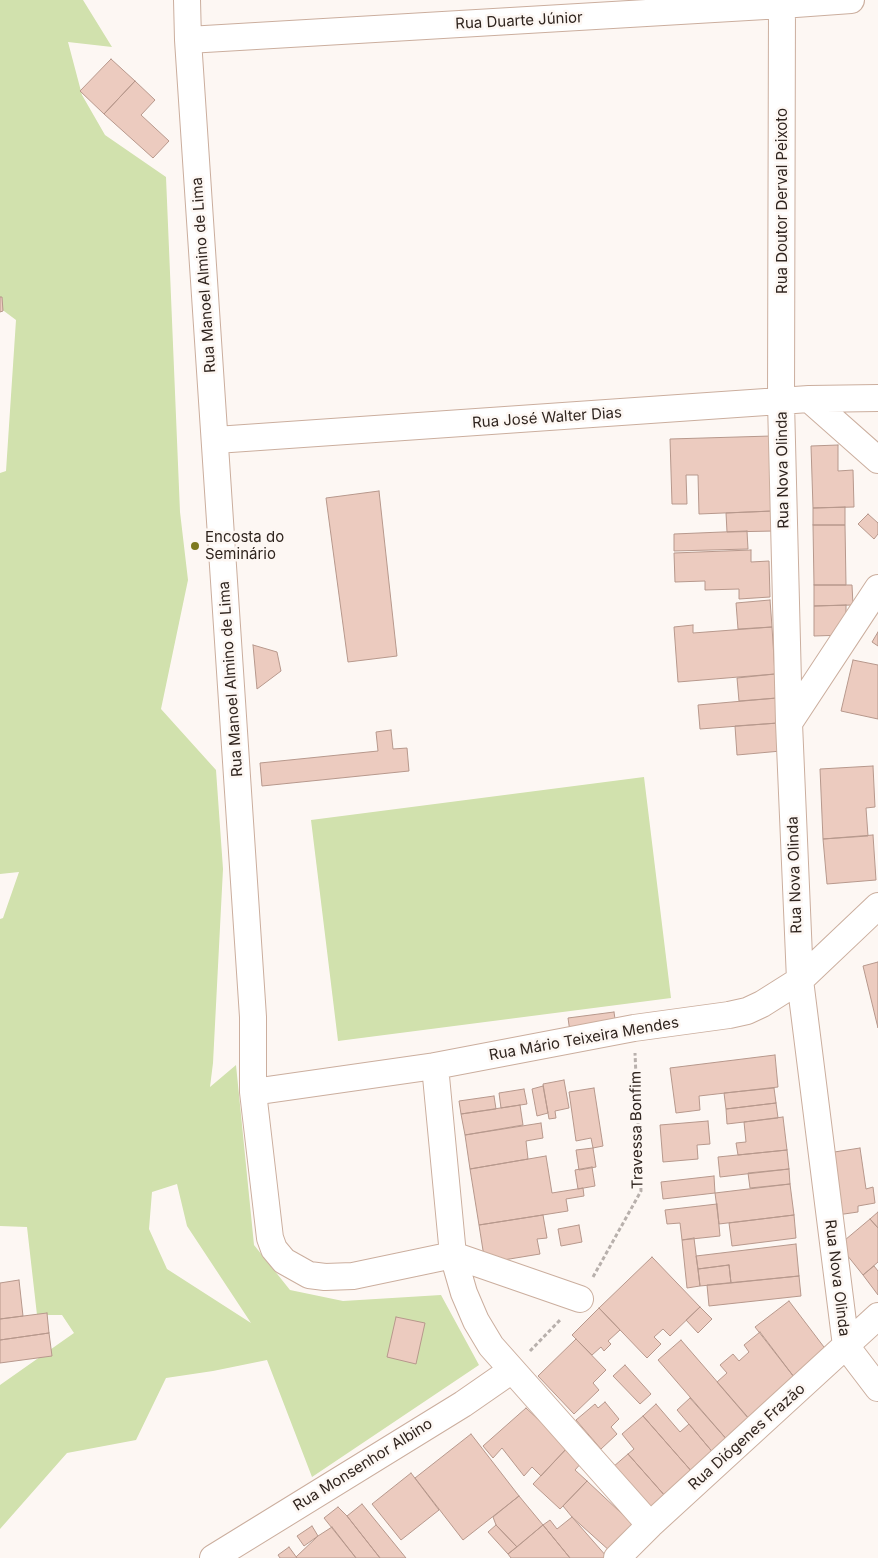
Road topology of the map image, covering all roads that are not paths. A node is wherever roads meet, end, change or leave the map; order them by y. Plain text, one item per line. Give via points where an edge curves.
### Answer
1 (187, 0) edge
2 (851, 0) edge
3 (782, 3) edge
4 (188, 40) junction
5 (878, 398) edge
6 (809, 399) junction
7 (781, 402) junction
8 (216, 440) junction
9 (878, 460) edge
10 (878, 588) edge
11 (789, 723) junction
12 (878, 906) edge
13 (800, 980) junction
14 (435, 1066) junction
15 (253, 1092) junction
16 (452, 1255) junction
17 (580, 1299) road end
18 (878, 1316) edge
19 (846, 1346) junction
20 (512, 1370) junction
21 (878, 1388) edge
22 (650, 1525) junction
23 (213, 1558) edge
24 (617, 1558) edge

1 - 4 street, Rua Manoel Almino de Lima
2 - 3 street, Rua Duarte Júnior
3 - 4 street, Rua Duarte Júnior
3 - 7 street, Rua Doutor Derval Peixoto
4 - 8 street, Rua Manoel Almino de Lima
5 - 6 street, Rua José Walter Dias
6 - 7 street, Rua José Walter Dias
6 - 9 street
7 - 8 street, Rua José Walter Dias
7 - 11 street, Rua Nova Olinda
8 - 15 street, Rua Manoel Almino de Lima via 253,1017
10 - 11 street
11 - 13 street, Rua Nova Olinda
12 - 13 street, Rua Mário Teixeira Mendes
13 - 14 street, Rua Mário Teixeira Mendes via 748,1011 634,1028
13 - 19 street, Rua Nova Olinda
14 - 15 street, Rua Mário Teixeira Mendes
14 - 16 street
15 - 16 street, Rua Manoel Almino de Lima via 270,1238 284,1261 309,1275 325,1277 352,1276
16 - 17 street
16 - 20 street via 476,1321 491,1346
18 - 19 street, Rua Diógenes Frazão
19 - 21 street
19 - 22 street, Rua Diógenes Frazão
20 - 22 street
20 - 23 street, Rua Monsenhor Albino via 463,1404
22 - 24 street, Rua Diógenes Frazão

